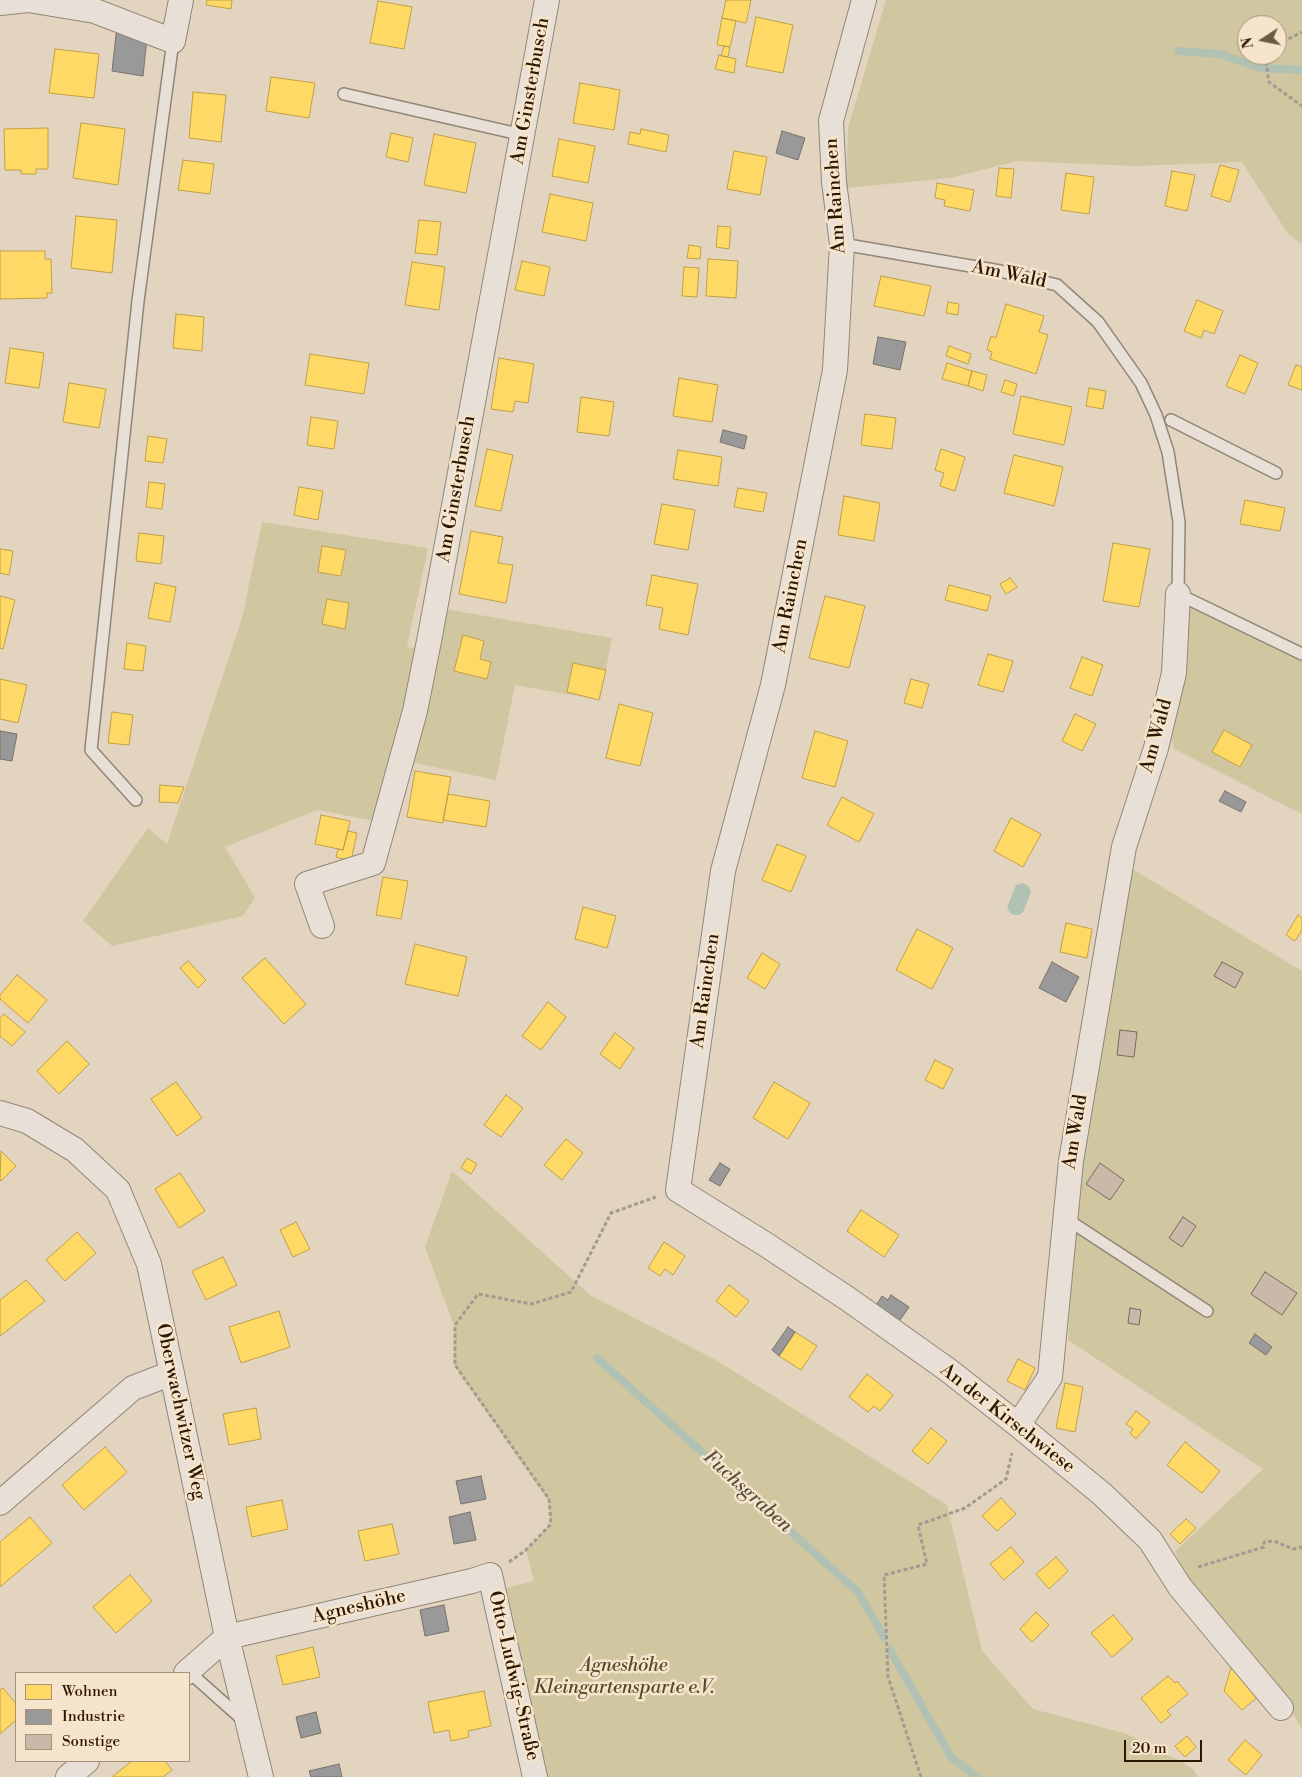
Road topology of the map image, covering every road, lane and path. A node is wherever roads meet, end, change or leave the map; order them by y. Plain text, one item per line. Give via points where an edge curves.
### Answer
1 (181, 0) edge
2 (547, 0) edge
3 (864, 0) edge
4 (0, 3) edge
5 (1302, 32) edge
6 (1287, 40) edge
7 (173, 41) junction
8 (1266, 65) edge
9 (344, 94) dead end
10 (1302, 106) edge
11 (522, 135) junction
12 (842, 244) junction
13 (1171, 420) dead end
14 (1276, 473) dead end
15 (1178, 594) junction
16 (1302, 654) edge
17 (136, 800) dead end
18 (322, 926) dead end
19 (0, 1112) edge
20 (678, 1190) junction
21 (1064, 1218) junction
22 (1207, 1311) dead end
23 (172, 1373) junction
24 (1018, 1425) junction
25 (0, 1503) edge
26 (1302, 1547) edge
27 (1190, 1570) dead end
28 (490, 1575) junction
29 (227, 1637) junction
30 (187, 1672) edge
31 (190, 1675) edge
32 (1281, 1708) dead end
33 (249, 1725) junction
34 (86, 1762) edge
35 (68, 1777) edge
36 (262, 1777) edge
37 (535, 1777) edge
38 (921, 1777) edge

1 - 7 street
2 - 11 street, Am Ginsterbusch
3 - 12 street, Am Rainchen via 831,122
4 - 7 street via 28,0 95,11
5 - 6 path
7 - 17 lane via 138,300 92,750
8 - 10 path via 1269,82
9 - 11 lane
11 - 18 street, Am Ginsterbusch via 415,710 373,863 307,884
12 - 15 lane, Am Wald via 1000,271 1057,285 1098,322 1141,383 1168,452 1178,522
12 - 20 street, Am Rainchen via 835,370 773,685 723,871
13 - 14 lane
15 - 16 lane
15 - 21 street, Am Wald via 1174,673 1156,748 1124,847 1070,1161
19 - 23 street, Oberwachwitzer Weg via 27,1121 75,1150 118,1190 149,1264
20 - 24 street, An der Kirschwiese via 848,1299 948,1370
20 - 28 path via 611,1212 571,1292 532,1304 478,1294 455,1325 455,1365 549,1499 551,1524 526,1550
21 - 22 lane
21 - 24 street, Am Wald via 1050,1378
23 - 25 street via 133,1388
23 - 29 street, Oberwachwitzer Weg
24 - 32 street, An der Kirschwiese via 1102,1494 1150,1540 1180,1587
24 - 38 path via 1006,1480 965,1508 918,1525 927,1564 884,1575 888,1677
26 - 27 path via 1293,1549 1274,1541 1264,1542 1264,1547
28 - 29 street, Agneshöhe
28 - 37 street, Otto-Ludwig-Straße
29 - 30 street
29 - 33 street, Oberwachwitzer Weg
31 - 33 lane
33 - 36 street, Oberwachwitzer Weg
34 - 35 street

